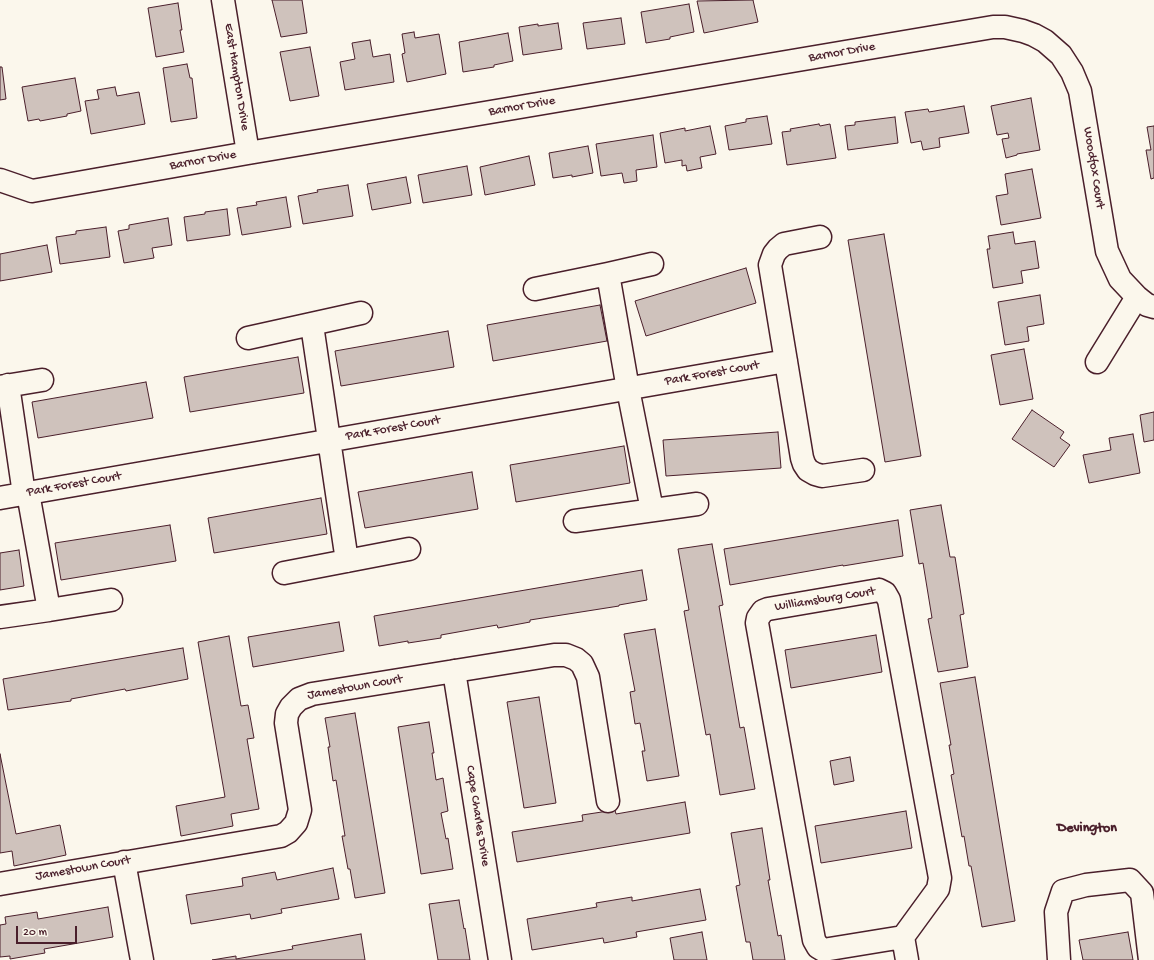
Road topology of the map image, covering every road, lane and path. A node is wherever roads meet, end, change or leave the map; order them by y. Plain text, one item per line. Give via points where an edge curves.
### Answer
1 (223, 0) edge
2 (1045, 41) joint
3 (248, 153) junction
4 (0, 180) edge
5 (820, 237) dead end
6 (652, 264) dead end
7 (608, 274) junction
8 (535, 289) dead end
9 (1145, 302) edge
10 (361, 313) dead end
11 (312, 324) junction
12 (248, 338) dead end
13 (786, 361) junction
14 (1097, 362) dead end
15 (42, 380) dead end
16 (4, 386) edge
17 (628, 389) junction
18 (328, 441) junction
19 (863, 470) dead end
20 (26, 493) junction
21 (0, 498) edge
22 (697, 504) dead end
23 (652, 510) junction
24 (574, 521) dead end
25 (409, 549) dead end
26 (346, 561) junction
27 (284, 573) dead end
28 (111, 600) dead end
29 (48, 610) junction
30 (0, 617) edge
31 (454, 671) junction
32 (608, 801) dead end
33 (124, 862) junction
34 (0, 884) edge
35 (904, 937) junction
36 (142, 960) edge
37 (500, 960) edge
38 (907, 960) edge
39 (1059, 960) edge
40 (1150, 960) edge

1 - 3 street, East Hampton Drive
2 - 3 street, Barnor Drive via 1023,31 1005,27 993,28
2 - 9 street, Woodfox Court via 1061,55 1080,91 1107,251 1120,279
3 - 4 street, Barnor Drive via 32,191
5 - 13 street via 784,244 778,248 770,265
6 - 7 street
7 - 8 street
7 - 17 street
9 - 14 street
10 - 11 street
11 - 12 street
11 - 18 street
13 - 17 street, Park Forest Court
13 - 19 street via 802,458 808,470 822,476
15 - 16 street
16 - 20 street
17 - 18 street, Park Forest Court
17 - 23 street
18 - 20 street, Park Forest Court
18 - 26 street
20 - 21 street, Park Forest Court
20 - 29 street
22 - 23 street
23 - 24 street
25 - 26 street
26 - 27 street
28 - 29 street
29 - 30 street
31 - 32 street, Jamestown Court via 554,655 566,655 582,664 588,677
31 - 33 street, Jamestown Court via 312,694 299,699 288,714 286,723 300,810 296,823 285,834
31 - 37 street, Cape Charles Drive
33 - 34 street, Jamestown Court
33 - 36 street
35 - 35 street, Williamsburg Court via 827,950 818,947 814,940 757,623 763,611 878,590 885,593 889,600 940,878 936,894
35 - 38 street
39 - 40 street via 1056,912 1064,891 1086,885 1130,880 1142,892

